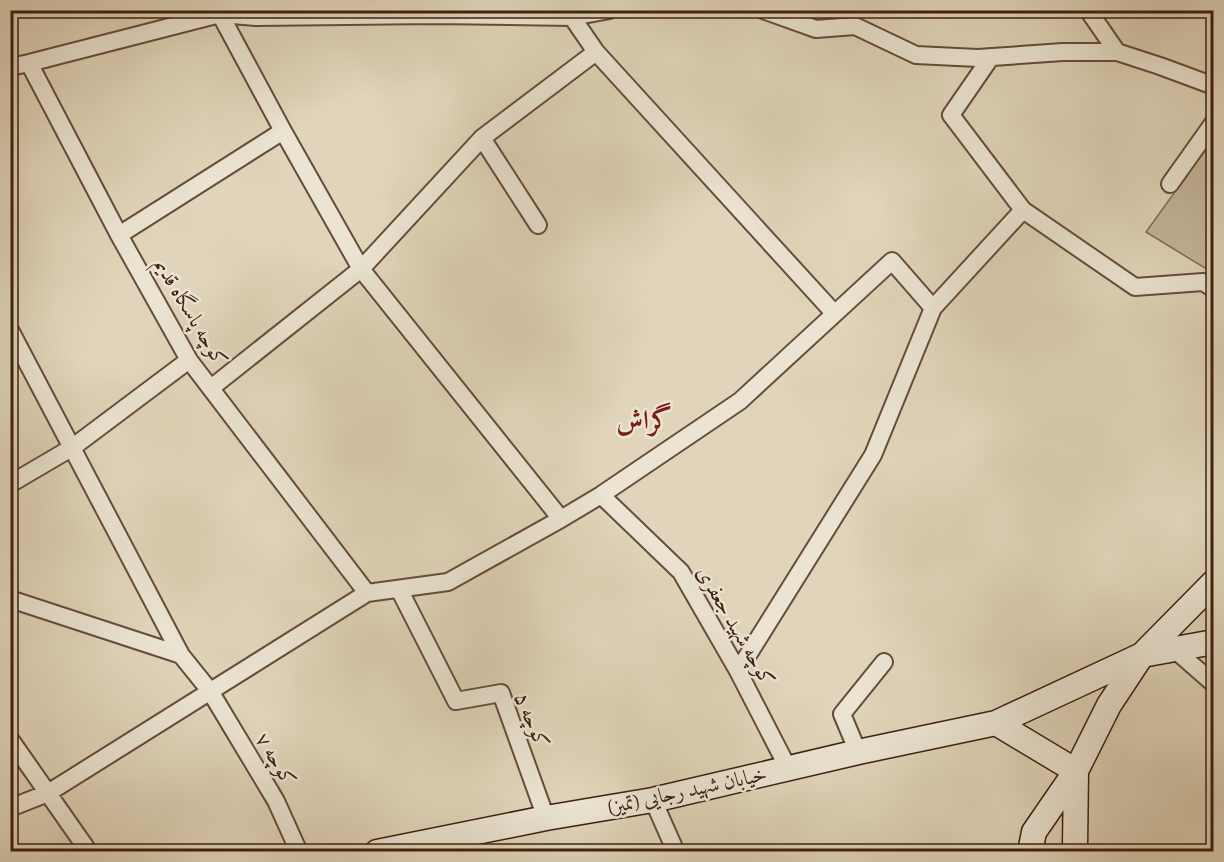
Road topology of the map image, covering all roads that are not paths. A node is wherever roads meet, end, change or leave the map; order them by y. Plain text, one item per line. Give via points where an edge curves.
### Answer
1 (610, 10) edge
2 (763, 10) edge
3 (1088, 10) edge
4 (435, 13) edge
5 (220, 14) junction
6 (255, 14) edge
7 (572, 17) junction
8 (596, 52) junction
9 (1117, 52) junction
10 (991, 57) junction
11 (29, 63) junction
12 (10, 67) edge
13 (1214, 86) edge
14 (1214, 122) edge
15 (283, 131) junction
16 (482, 138) junction
17 (1170, 184) dead end
18 (1023, 210) junction
19 (538, 225) dead end
20 (119, 235) junction
21 (361, 269) junction
22 (1214, 289) edge
23 (933, 308) junction
24 (834, 314) junction
25 (10, 330) edge
26 (189, 360) junction
27 (211, 388) junction
28 (73, 447) junction
29 (10, 484) edge
30 (601, 495) junction
31 (561, 519) junction
32 (1214, 582) edge
33 (399, 589) junction
34 (367, 593) junction
35 (10, 599) edge
36 (1214, 642) edge
37 (1174, 650) junction
38 (181, 654) junction
39 (1142, 655) junction
40 (884, 662) dead end
41 (738, 671) junction
42 (1214, 684) edge
43 (210, 692) junction
44 (996, 723) junction
45 (10, 739) edge
46 (858, 752) junction
47 (788, 768) junction
48 (1076, 771) junction
49 (48, 792) junction
50 (653, 800) junction
51 (10, 808) edge
52 (546, 818) junction
53 (89, 852) edge
54 (299, 852) edge
55 (377, 852) edge
56 (676, 852) edge
57 (1030, 852) edge
58 (1073, 852) edge

1 - 7 street
2 - 10 street via 816,29 855,26 916,55
3 - 9 street
4 - 6 street
4 - 7 street
5 - 6 street
5 - 11 street
5 - 15 street
7 - 8 street
8 - 16 street
8 - 24 street
9 - 10 street
9 - 13 street
10 - 18 street via 951,115
11 - 12 street
11 - 20 street, کوچه پاسگاه قدیم
14 - 17 street
15 - 20 street
15 - 21 street
16 - 19 street
16 - 21 street
18 - 22 street via 1135,287 1203,282
18 - 23 street
20 - 26 street, کوچه پاسگاه قدیم
21 - 27 street
21 - 31 street
23 - 24 street via 892,261
23 - 41 street via 873,455
24 - 30 street via 740,401
25 - 28 street, کوچه ۷
26 - 27 street, کوچه پاسگاه قدیم
26 - 28 street
27 - 34 street, کوچه پاسگاه قدیم
28 - 29 street
28 - 38 street, کوچه ۷
30 - 31 street
30 - 41 street, کوچه شهید جعفری via 681,572
31 - 33 street via 448,582
32 - 39 street
33 - 34 street
33 - 52 street, کوچه ۵ via 456,700 501,693
34 - 43 street
35 - 38 street
36 - 37 street
37 - 39 street
37 - 42 street
38 - 43 street, کوچه ۷
39 - 44 street, خیابان شهید رجایی (تمیز)
39 - 48 street via 1109,705
40 - 46 street via 842,714
41 - 47 street, کوچه شهید جعفری
43 - 49 street
43 - 54 street, کوچه ۷ via 276,801
44 - 46 street, خیابان شهید رجایی (تمیز)
44 - 48 street
45 - 49 street
46 - 47 street, خیابان شهید رجایی (تمیز)
47 - 50 street, خیابان شهید رجایی (تمیز)
48 - 57 street via 1034,832
48 - 58 street
49 - 51 street
49 - 53 street
50 - 52 street, خیابان شهید رجایی (تمیز)
50 - 56 street
52 - 55 street, خیابان شهید رجایی (تمیز)

